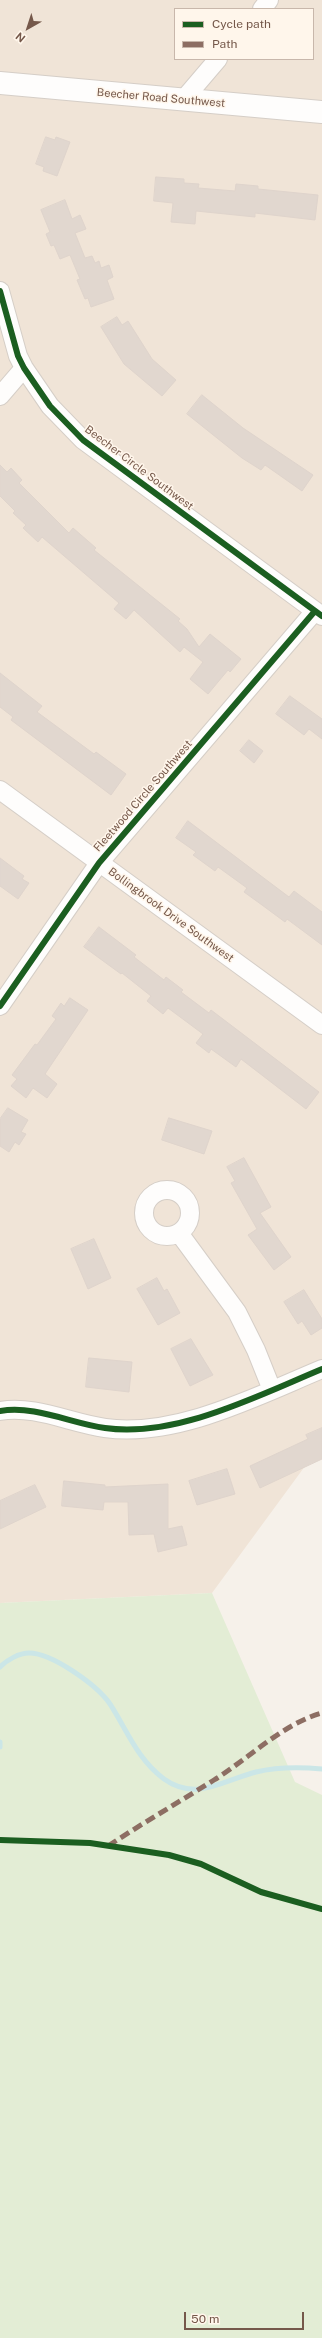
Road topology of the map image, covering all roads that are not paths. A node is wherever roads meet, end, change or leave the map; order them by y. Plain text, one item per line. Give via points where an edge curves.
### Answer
1 (270, 0) edge
2 (263, 8) edge
3 (217, 60) edge
4 (0, 83) edge
5 (183, 100) junction
6 (322, 112) edge
7 (0, 291) edge
8 (24, 368) junction
9 (0, 396) edge
10 (319, 614) edge
11 (0, 790) edge
12 (99, 863) junction
13 (0, 1006) edge
14 (322, 1025) edge
15 (179, 1233) dead end
16 (322, 1368) edge
17 (272, 1390) junction
18 (0, 1411) edge

1 - 2 street
3 - 5 street
4 - 5 street, Beecher Road Southwest
5 - 6 street, Beecher Road Southwest
7 - 8 street, Beecher Circle Southwest via 18,356
8 - 9 street
8 - 10 street, Beecher Circle Southwest via 50,406 83,440
10 - 12 street, Fleetwood Circle Southwest
11 - 12 street, Bollingbrook Drive Southwest
12 - 13 street, Fleetwood Circle Southwest
12 - 14 street, Bollingbrook Drive Southwest
15 - 17 street via 237,1312
16 - 17 street
17 - 18 street via 190,1421 144,1429 105,1428 32,1411

